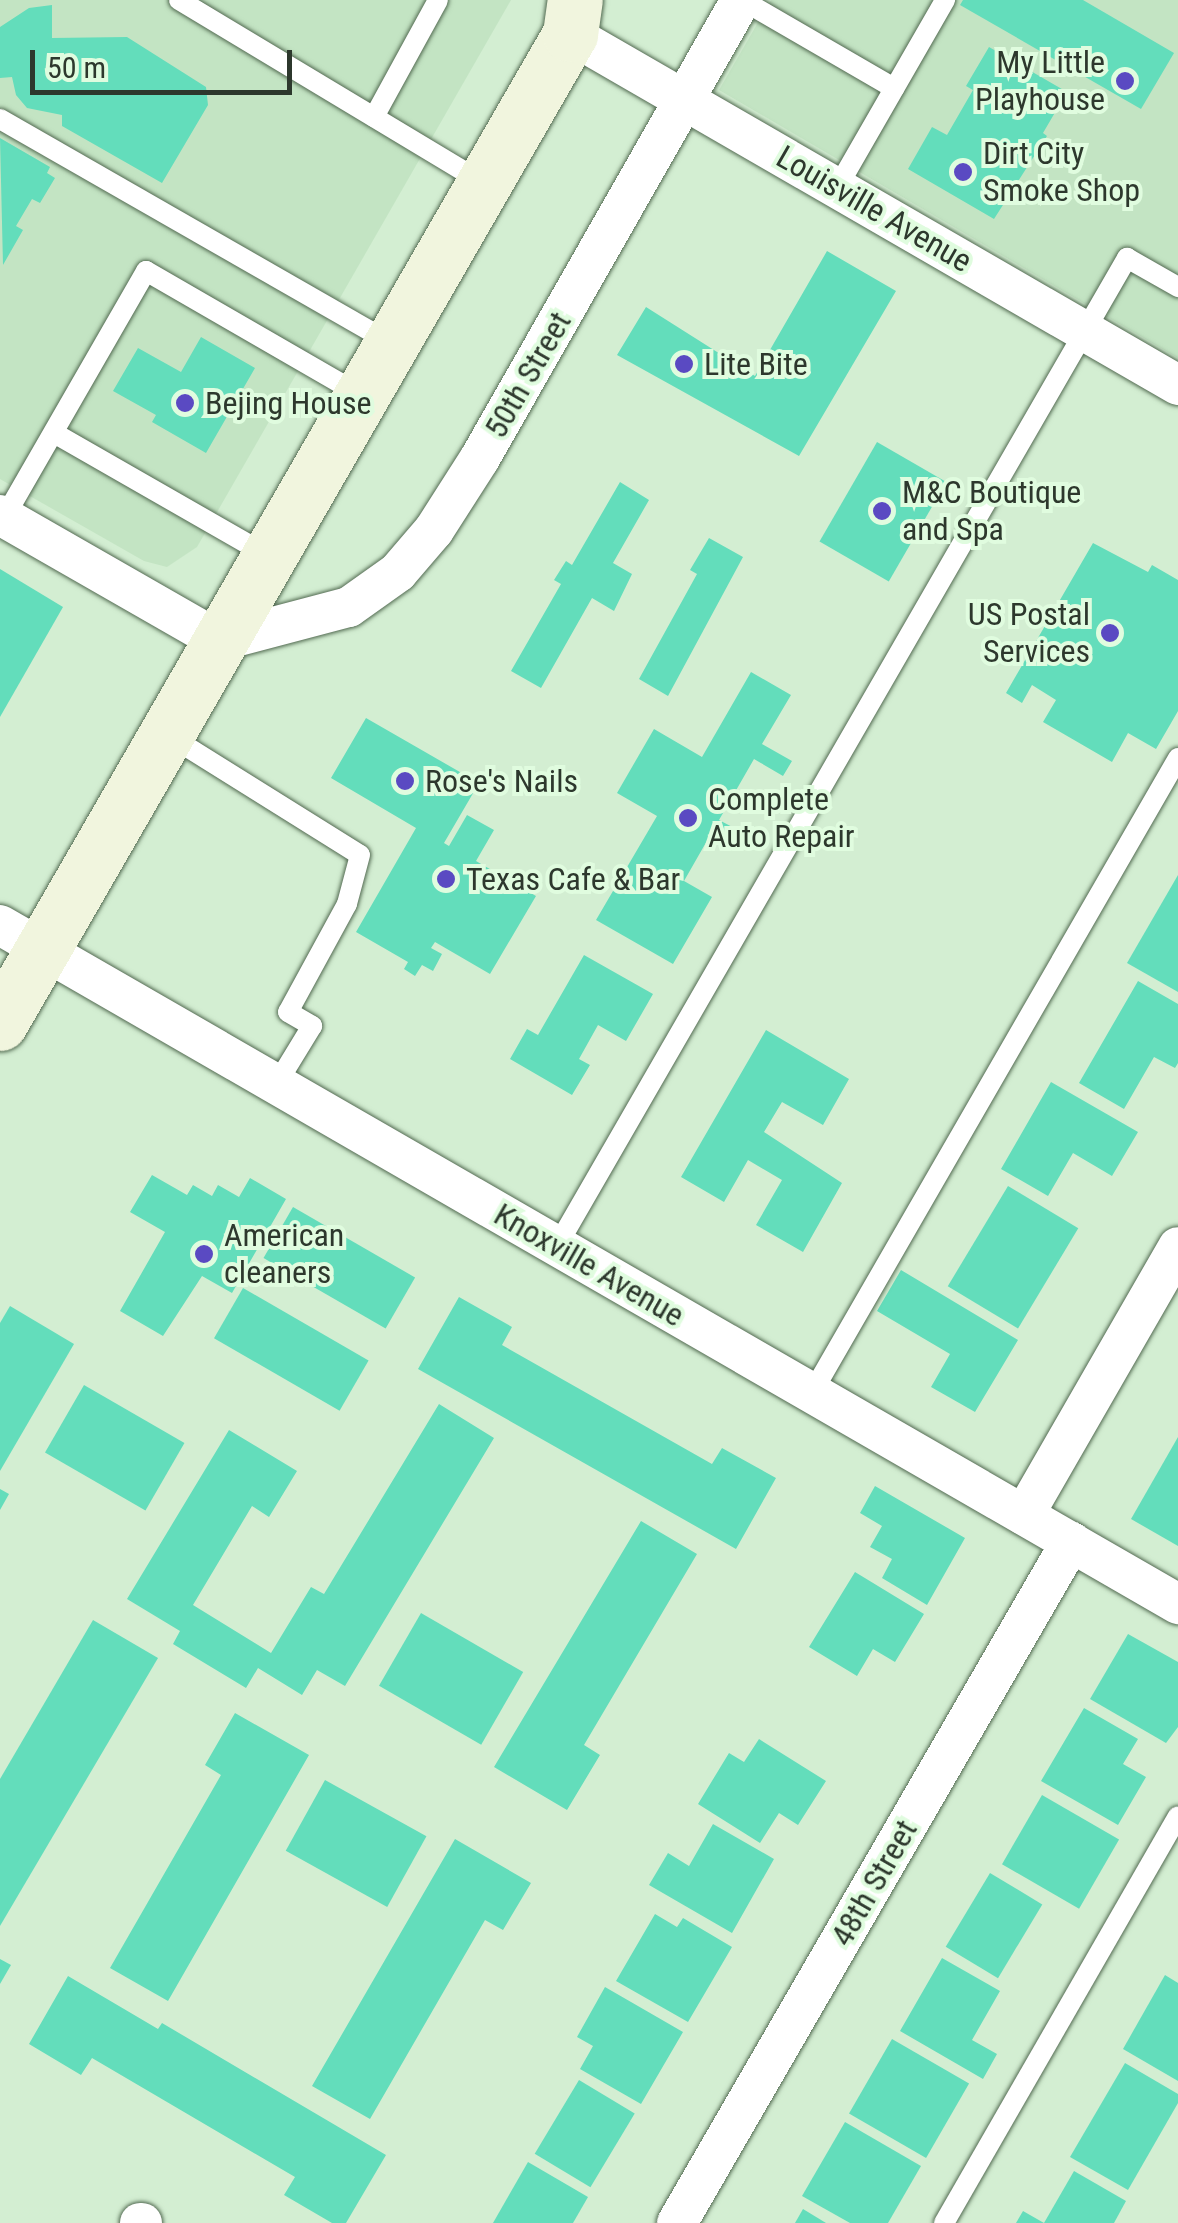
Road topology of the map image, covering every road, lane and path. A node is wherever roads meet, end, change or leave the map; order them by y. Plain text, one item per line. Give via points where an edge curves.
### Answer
1 (179, 0) edge
2 (438, 0) edge
3 (618, 0) edge
4 (742, 0) edge
5 (945, 0) edge
6 (572, 17) edge
7 (894, 88) junction
8 (684, 100) junction
9 (374, 116) junction
10 (0, 120) edge
11 (484, 184) junction
12 (837, 188) junction
13 (1178, 286) edge
14 (1086, 332) junction
15 (392, 344) junction
16 (1178, 385) edge
17 (362, 395) junction
18 (54, 432) junction
19 (2, 516) edge
20 (269, 556) junction
21 (220, 642) junction
22 (166, 734) junction
23 (1178, 758) edge
24 (21, 938) edge
25 (0, 1022) edge
26 (276, 1085) junction
27 (557, 1246) junction
28 (1178, 1247) edge
29 (812, 1393) junction
30 (1024, 1515) junction
31 (1071, 1542) junction
32 (1178, 1604) edge
33 (1178, 1816) edge
34 (676, 2223) edge
35 (944, 2223) edge

1 - 9 lane
2 - 9 lane
3 - 6 main road
4 - 7 lane
4 - 8 street, 50th Street
5 - 7 lane
6 - 8 street, Louisville Avenue
6 - 11 main road
7 - 12 lane
8 - 12 street, Louisville Avenue
8 - 21 street, 50th Street via 434,530 398,572 350,607
9 - 11 lane
10 - 15 lane
11 - 15 main road
12 - 14 street, Louisville Avenue
13 - 14 lane via 1127,258
14 - 16 street, Louisville Avenue
14 - 27 lane
15 - 17 main road
17 - 18 lane via 146,271
17 - 20 main road
18 - 19 lane
18 - 20 lane
19 - 21 street
20 - 21 main road
21 - 22 main road
22 - 24 main road
22 - 26 lane via 360,855 347,904 288,1012 312,1026
23 - 29 lane
24 - 25 main road
24 - 26 street, Knoxville Avenue
26 - 27 street, Knoxville Avenue
27 - 29 street, Knoxville Avenue
28 - 30 street
29 - 30 street, Knoxville Avenue
30 - 31 street, Knoxville Avenue
31 - 32 street, Knoxville Avenue
31 - 34 street, 48th Street
33 - 35 lane

